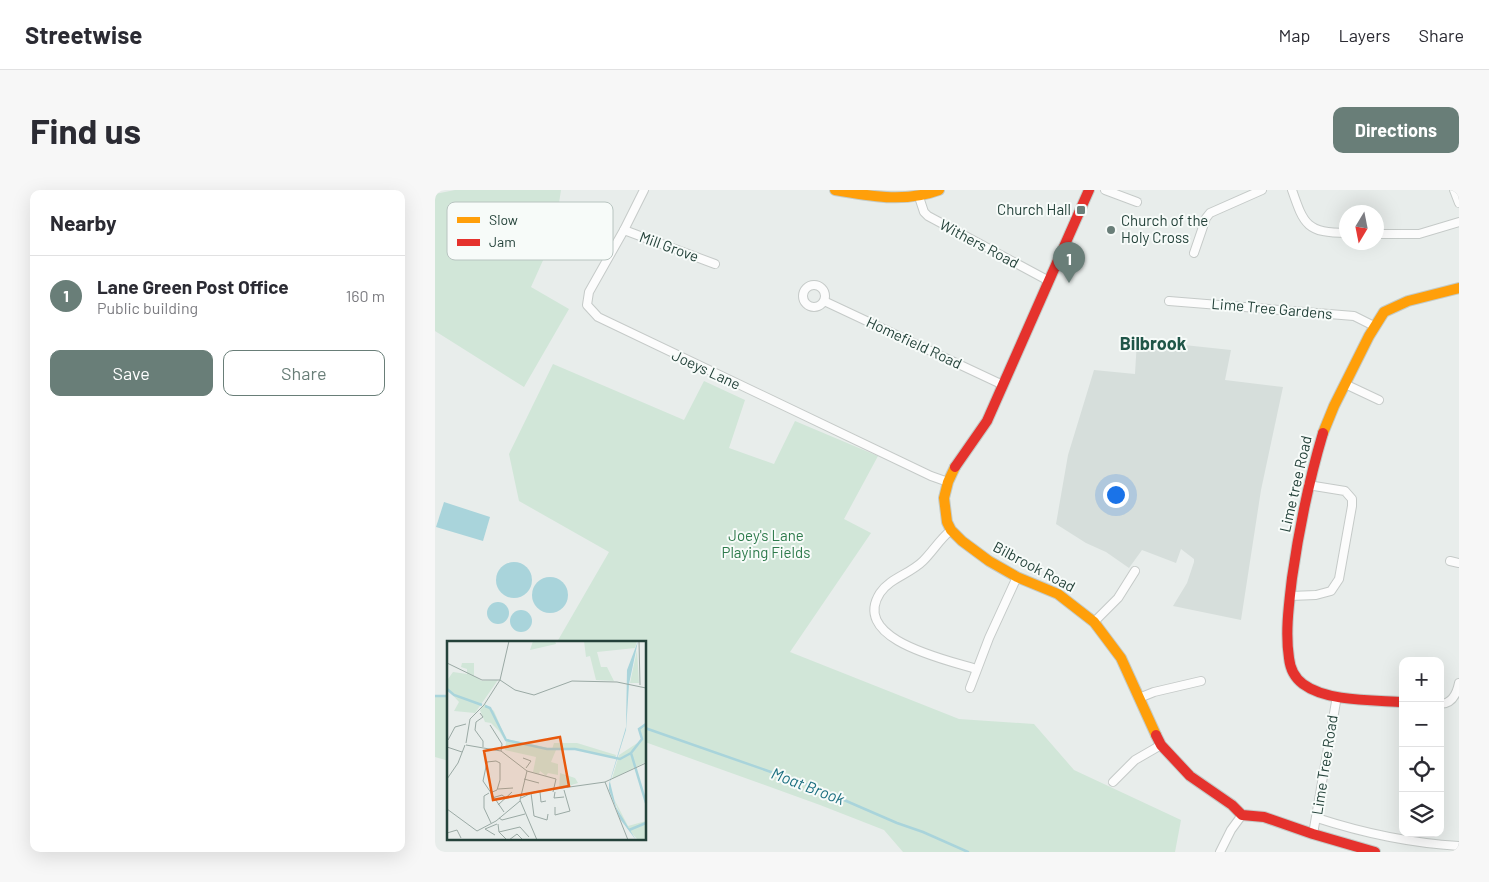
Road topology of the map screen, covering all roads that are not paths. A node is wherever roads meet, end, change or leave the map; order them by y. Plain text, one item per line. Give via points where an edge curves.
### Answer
1 (644, 190) edge
2 (835, 190) edge
3 (939, 190) edge
4 (1089, 190) edge
5 (1105, 190) edge
6 (1262, 190) edge
7 (1291, 190) edge
8 (1454, 190) edge
9 (919, 197) junction
10 (1137, 202) dead end
11 (1459, 203) edge
12 (1459, 222) edge
13 (624, 230) junction
14 (1339, 234) edge
15 (1384, 234) edge
16 (613, 249) edge
17 (1194, 253) dead end
18 (607, 260) edge
19 (715, 264) dead end
20 (1049, 281) junction
21 (1459, 288) edge
22 (824, 301) dead end
23 (1169, 301) dead end
24 (1374, 326) junction
25 (1345, 384) junction
26 (1003, 385) junction
27 (1379, 400) dead end
28 (948, 482) junction
29 (1309, 485) junction
30 (951, 530) junction
31 (1450, 561) dead end
32 (1459, 562) edge
33 (1135, 571) dead end
34 (1017, 577) junction
35 (1290, 596) junction
36 (1094, 622) junction
37 (976, 669) junction
38 (1201, 681) dead end
39 (1459, 683) edge
40 (970, 688) dead end
41 (1337, 696) junction
42 (1139, 698) junction
43 (1399, 702) edge
44 (1444, 703) edge
45 (1161, 745) junction
46 (1113, 782) dead end
47 (1242, 815) junction
48 (1317, 818) junction
49 (1313, 834) junction
50 (1459, 846) edge
51 (1220, 852) edge
52 (1375, 852) edge

1 - 13 street, Joeys Lane
2 - 9 street via 893,198
3 - 9 street
4 - 20 street
5 - 10 street
6 - 17 street via 1211,213 1206,218
7 - 14 street via 1301,215 1310,226 1318,231
8 - 11 street
9 - 20 street, Withers Road via 928,216
12 - 15 street via 1419,234
13 - 16 street, Joeys Lane
13 - 19 street, Mill Grove
18 - 28 street, Joeys Lane via 589,292 587,305 598,318
20 - 26 street
21 - 24 street, Lime tree Road via 1386,310
22 - 26 street, Homefield Road
23 - 24 street, Lime Tree Gardens via 1354,316
24 - 25 street, Lime tree Road
25 - 27 street
25 - 29 street, Lime tree Road via 1323,432
26 - 28 street via 982,429 957,463
28 - 30 street via 944,508
29 - 35 street, Lime tree Road
29 - 35 street via 1345,490 1352,499 1352,506 1339,579 1331,591
30 - 34 street, Bilbrook Road via 975,551
30 - 37 street via 922,562 881,592 875,608 876,617 883,631 915,649
31 - 32 street
33 - 36 street via 1118,598
34 - 36 street, Bilbrook Road via 1058,594
34 - 37 street
35 - 41 street, Lime tree Road via 1290,670 1299,683
36 - 42 street, Bilbrook Road via 1121,658
37 - 40 street
38 - 42 street
39 - 44 street via 1456,694
41 - 43 street, Lime tree Road
41 - 48 street, Lime Tree Road
42 - 45 street, Bilbrook Road
45 - 46 street via 1135,760
45 - 47 street, Bilbrook Road via 1190,776
47 - 49 street via 1264,817
47 - 51 street
48 - 49 street, Lime Tree Road
48 - 50 street via 1383,836
49 - 52 street

